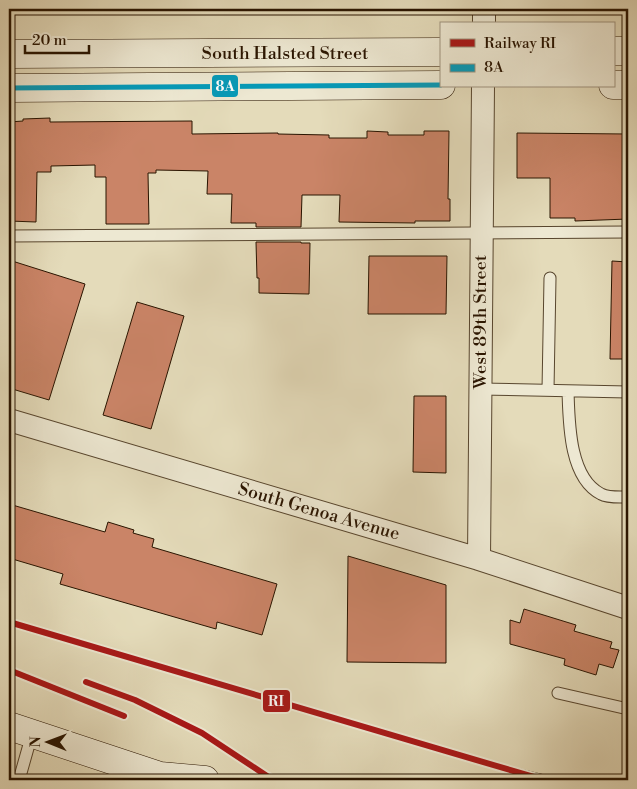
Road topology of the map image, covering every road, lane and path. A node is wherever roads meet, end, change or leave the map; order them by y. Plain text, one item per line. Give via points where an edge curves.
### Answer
1 (484, 9) edge
2 (484, 22) edge
3 (628, 51) edge
4 (440, 52) edge
5 (614, 52) edge
6 (9, 54) edge
7 (440, 85) edge
8 (614, 85) edge
9 (628, 85) edge
10 (9, 88) edge
11 (483, 88) edge
12 (628, 232) edge
13 (481, 233) junction
14 (9, 236) edge
15 (550, 278) dead end
16 (480, 388) junction
17 (548, 390) junction
18 (568, 391) junction
19 (628, 392) edge
20 (9, 420) edge
21 (628, 497) edge
22 (479, 559) junction
23 (628, 608) edge
24 (558, 693) dead end
25 (628, 709) edge
26 (20, 730) edge
27 (164, 778) edge
28 (19, 780) edge
29 (205, 780) edge

1 - 2 street
3 - 5 main road
4 - 6 main road, South Halsted Street
7 - 10 main road, South Halsted Street
8 - 9 main road
11 - 13 street, West 89th Street
12 - 13 lane
13 - 14 lane
13 - 16 street, West 89th Street
15 - 17 lane
16 - 17 lane
16 - 22 street, West 89th Street
17 - 18 lane
18 - 19 lane
18 - 21 lane via 575,457 587,483 602,495
20 - 22 street, South Genoa Avenue
22 - 23 street, South Genoa Avenue
24 - 25 lane
26 - 27 main road
26 - 28 lane
27 - 29 main road

